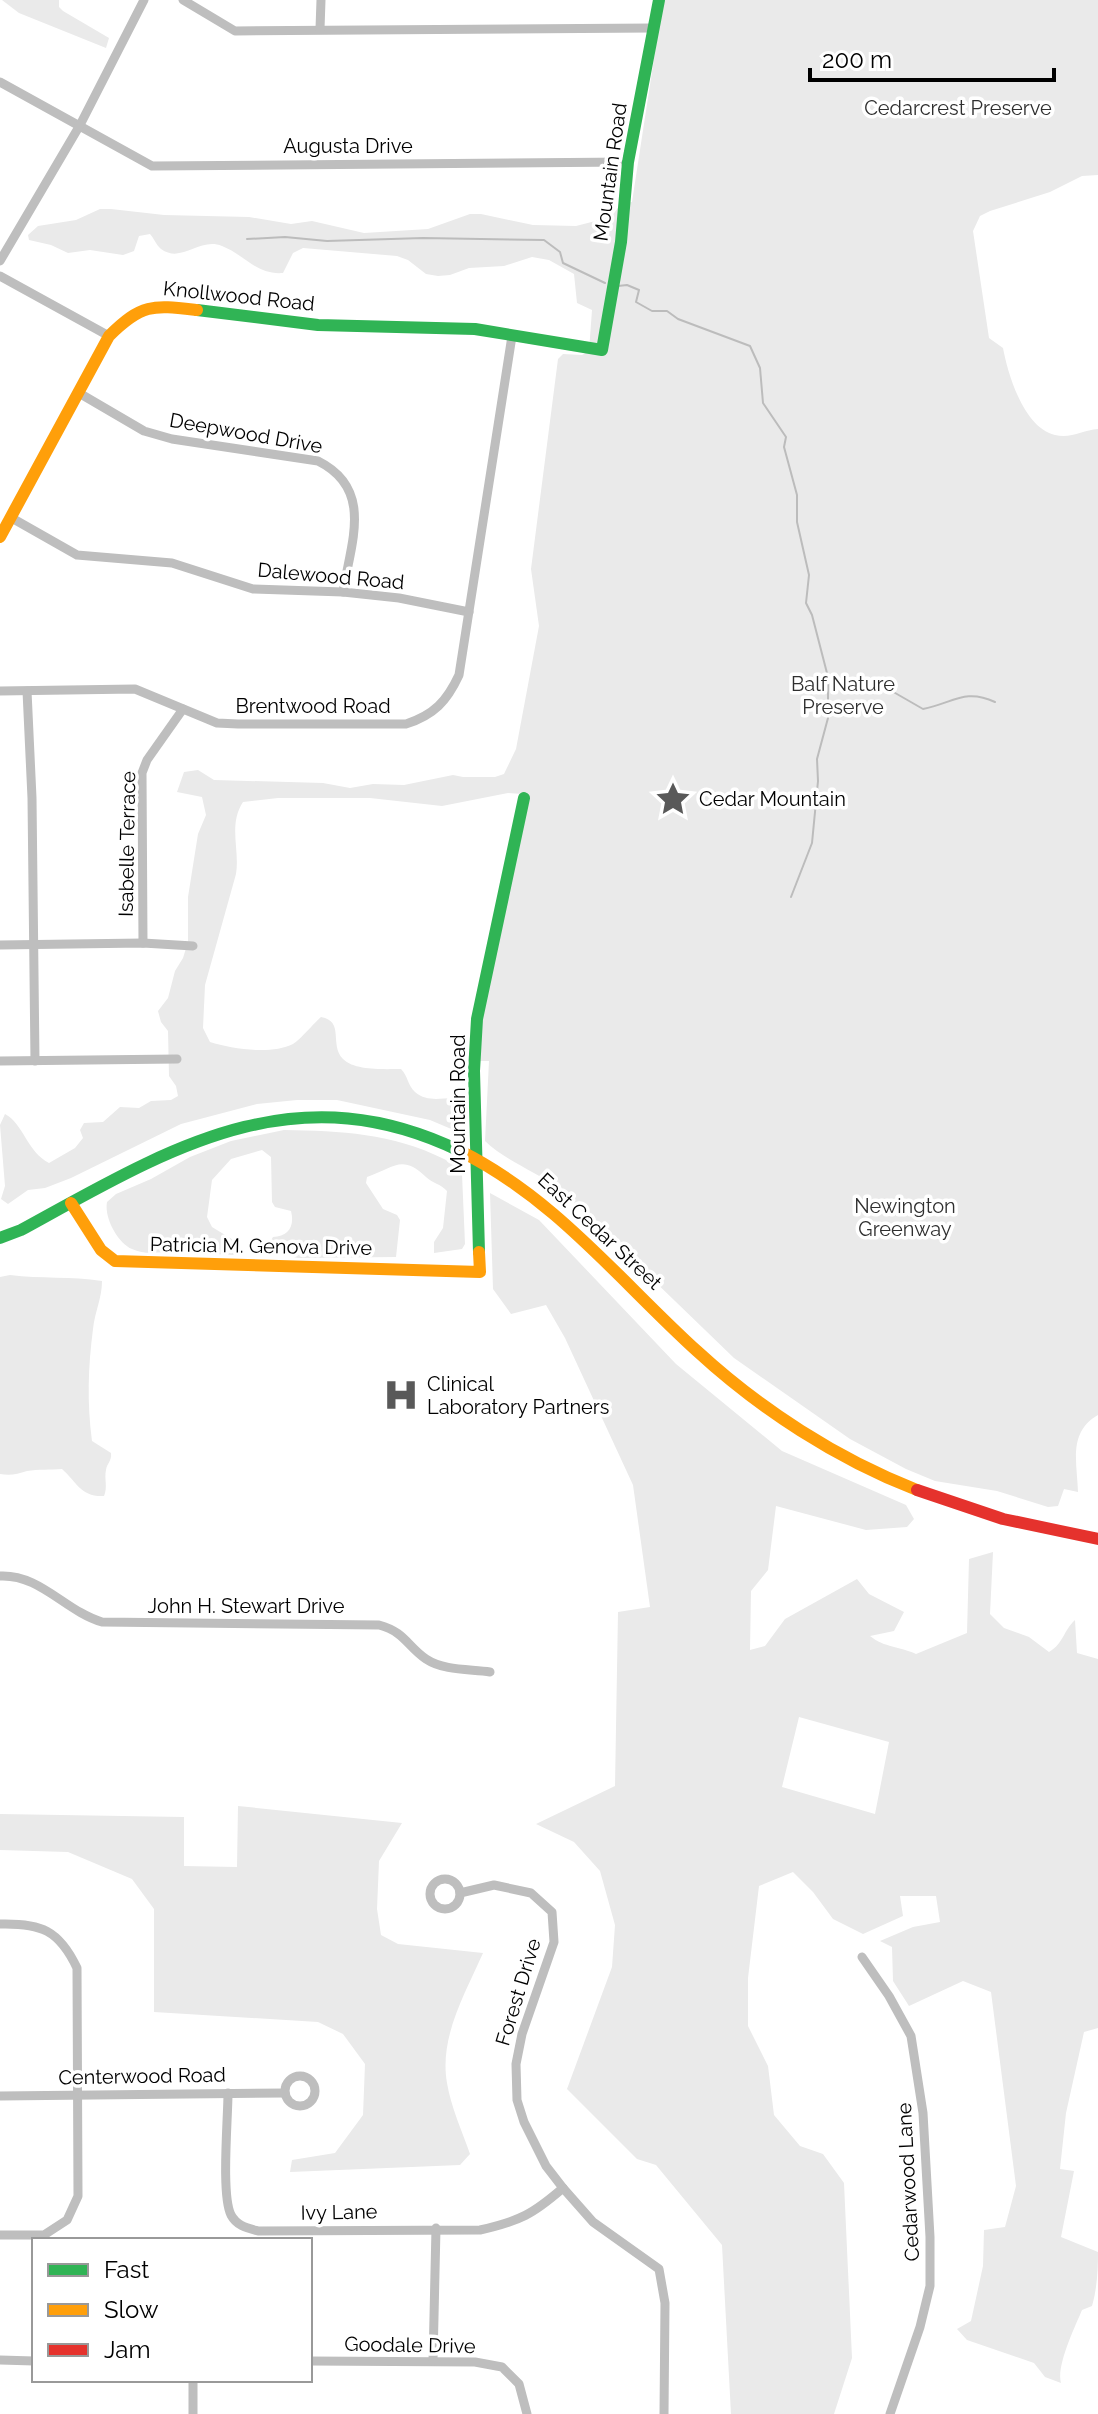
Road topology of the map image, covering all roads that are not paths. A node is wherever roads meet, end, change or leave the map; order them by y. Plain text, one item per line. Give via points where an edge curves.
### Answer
1 (144, 0) edge
2 (183, 0) edge
3 (321, 0) edge
4 (659, 0) edge
5 (653, 28) junction
6 (320, 29) junction
7 (0, 82) edge
8 (80, 125) junction
9 (628, 162) junction
10 (0, 261) edge
11 (0, 276) edge
12 (109, 336) junction
13 (512, 336) junction
14 (602, 350) joint
15 (79, 393) junction
16 (10, 517) junction
17 (0, 537) edge
18 (343, 592) junction
19 (469, 612) junction
20 (0, 691) edge
21 (27, 691) junction
22 (183, 709) junction
23 (524, 798) dead end
24 (143, 943) junction
25 (34, 944) junction
26 (0, 945) edge
27 (193, 946) dead end
28 (177, 1059) dead end
29 (0, 1061) edge
30 (35, 1061) junction
31 (71, 1203) junction
32 (0, 1238) edge
33 (480, 1272) joint
34 (1098, 1539) edge
35 (0, 1576) edge
36 (490, 1672) dead end
37 (460, 1893) dead end
38 (0, 1924) edge
39 (862, 1957) dead end
40 (228, 2093) junction
41 (285, 2093) dead end
42 (79, 2095) junction
43 (0, 2096) edge
44 (563, 2188) junction
45 (436, 2228) junction
46 (0, 2235) edge
47 (0, 2360) edge
48 (32, 2361) edge
49 (312, 2361) edge
50 (433, 2361) junction
51 (193, 2382) edge
52 (193, 2414) edge
53 (527, 2414) edge
54 (664, 2414) edge
55 (890, 2414) edge

1 - 8 street
2 - 6 street via 235,31
3 - 6 street
4 - 5 street, Mountain Road
5 - 6 street
5 - 9 street, Mountain Road
7 - 8 street, Augusta Drive
8 - 9 street, Augusta Drive via 152,166
8 - 10 street
9 - 14 street, Mountain Road via 621,242
11 - 12 street
12 - 13 street, Knollwood Road via 124,319 157,305 318,325 461,329
12 - 15 street, Knollwood Road
13 - 14 street, Knollwood Road
13 - 19 street, Brentwood Road
15 - 16 street, Knollwood Road
15 - 18 street, Deepwood Drive via 144,431 318,461 332,468 345,480 356,514
16 - 17 street, Knollwood Road
16 - 18 street, Dalewood Road via 77,555 172,563 253,589
18 - 19 street, Dalewood Road
19 - 22 street, Brentwood Road via 459,675 451,694 425,718 406,724 238,724 217,723
20 - 21 street, Brentwood Road
21 - 22 street, Brentwood Road via 135,689
21 - 25 street
22 - 24 street, Isabelle Terrace via 142,773
23 - 33 street, Mountain Road via 477,1019
24 - 25 street
24 - 27 street
25 - 26 street
25 - 30 street
28 - 30 street
29 - 30 street
31 - 32 street, East Cedar Street
31 - 33 street, Patricia M. Genova Drive via 101,1250 115,1261
31 - 34 street, East Cedar Street via 198,1138 267,1121 361,1121 413,1132 496,1168 545,1203 719,1371 822,1443 949,1503
35 - 36 street, John H. Stewart Drive via 25,1578 102,1622 370,1624 393,1629 437,1665
37 - 44 street, Forest Drive via 494,1885 531,1893 552,1912 554,1942 522,2034 516,2076 524,2122
38 - 42 street via 41,1927 70,1952 77,1968
39 - 55 street, Cedarwood Lane via 911,2036 923,2113 930,2286
40 - 41 street, Centerwood Road
40 - 42 street, Centerwood Road
40 - 45 street, Ivy Lane via 227,2196 231,2215 242,2227
42 - 43 street, Centerwood Road
42 - 46 street via 78,2196 67,2220 44,2235
44 - 45 street, Ivy Lane via 513,2223 480,2230
44 - 54 street, Forest Drive via 593,2222 659,2269 665,2303
45 - 50 street
47 - 48 street
49 - 50 street, Goodale Drive
50 - 53 street, Goodale Drive via 502,2367 519,2384
51 - 52 street

